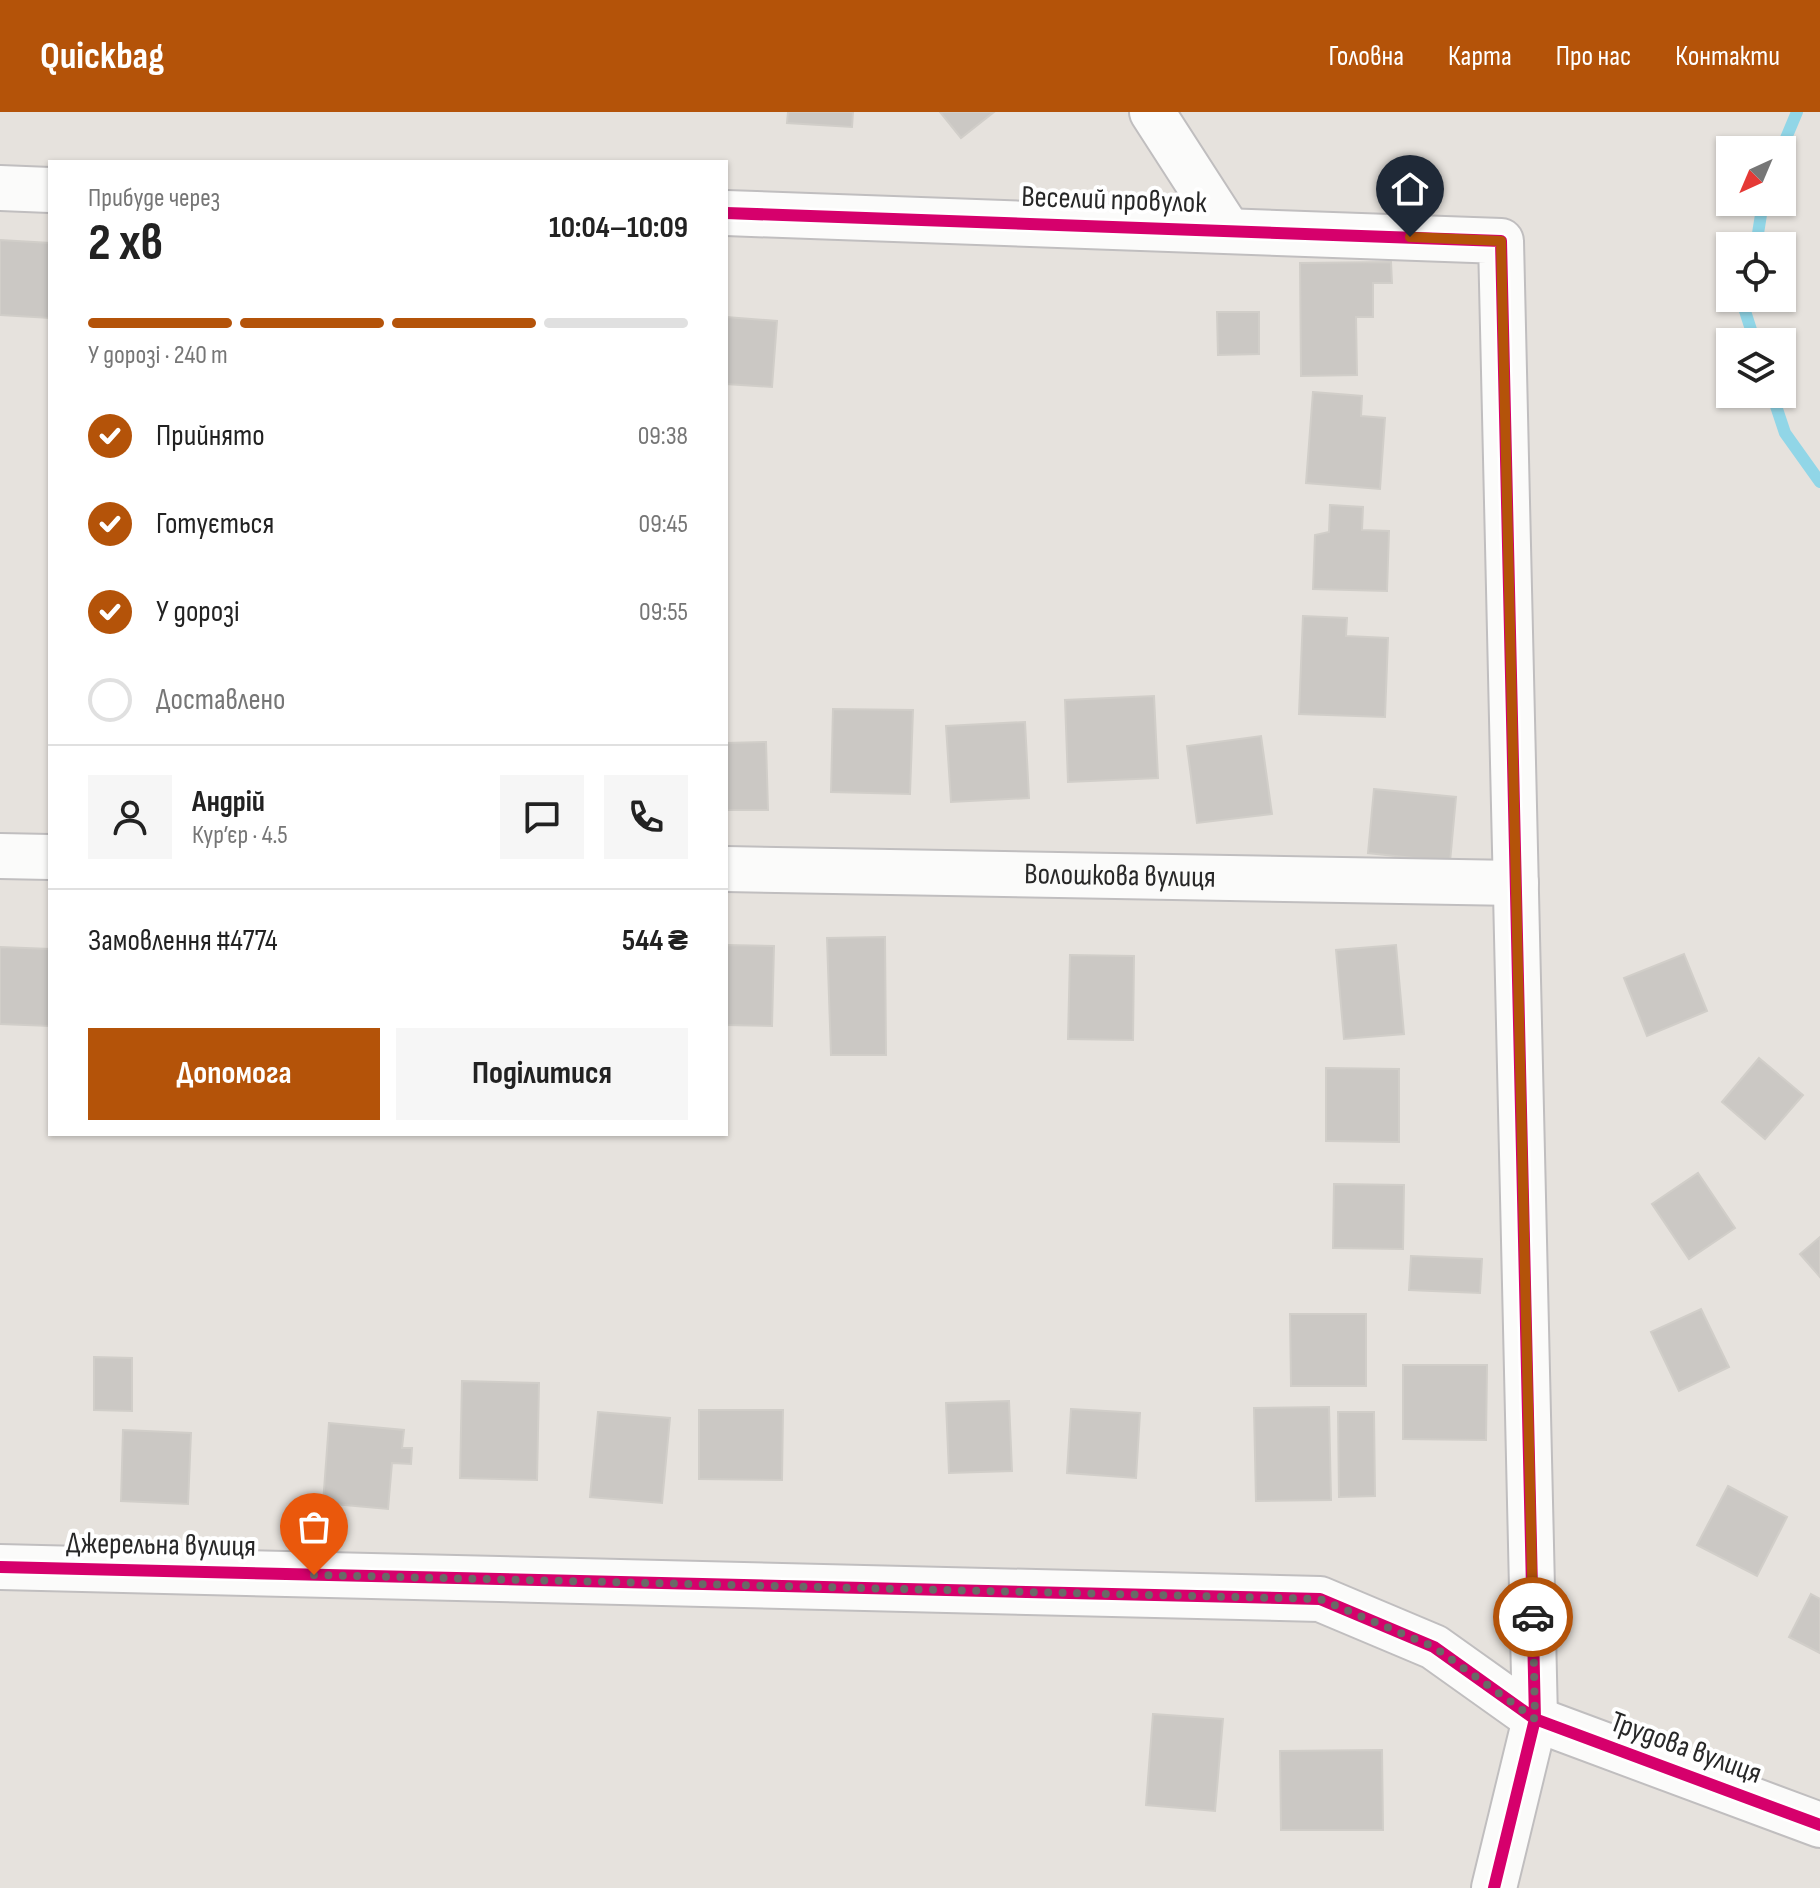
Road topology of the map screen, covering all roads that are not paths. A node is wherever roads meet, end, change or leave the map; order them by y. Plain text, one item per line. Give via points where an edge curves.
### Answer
1 (1152, 112) edge
2 (0, 188) edge
3 (48, 190) edge
4 (728, 213) edge
5 (1228, 230) junction
6 (0, 856) edge
7 (48, 857) edge
8 (728, 869) edge
9 (1516, 883) junction
10 (0, 1567) edge
11 (1535, 1719) junction
12 (1820, 1825) edge
13 (1494, 1888) edge

1 - 5 street
2 - 3 street
4 - 5 street, Веселий провулок
5 - 9 street, Веселий провулок via 1501,241
6 - 7 street
8 - 9 street, Волошкова вулиця
9 - 11 street
10 - 11 street, Джерельна вулиця via 1320,1599 1434,1647
11 - 12 street, Трудова вулиця
11 - 13 street

